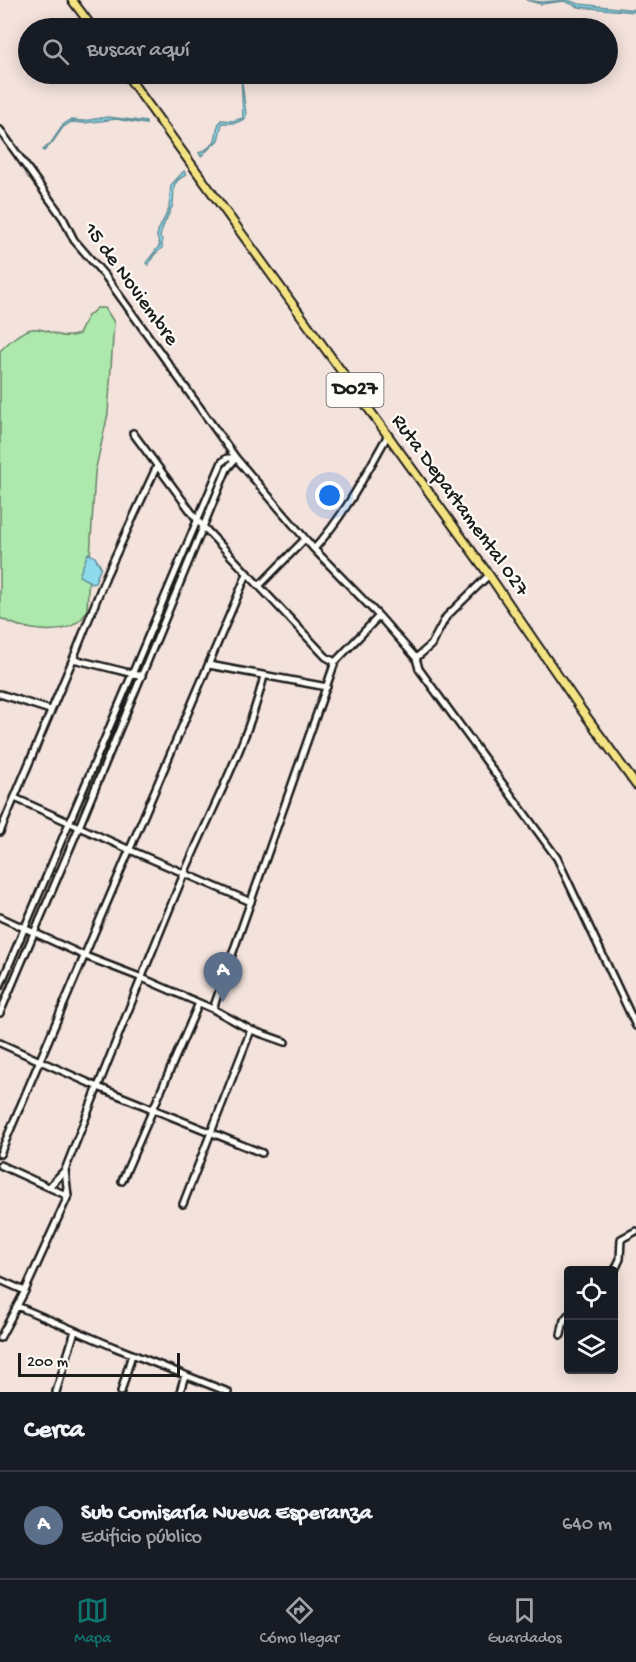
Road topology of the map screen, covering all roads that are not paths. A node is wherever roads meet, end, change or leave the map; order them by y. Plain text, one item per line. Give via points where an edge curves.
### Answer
1 (72, 0) edge
2 (86, 18) edge
3 (133, 84) edge
4 (0, 130) edge
5 (133, 434) dead end
6 (388, 435) junction
7 (236, 458) junction
8 (157, 466) junction
9 (198, 521) junction
10 (204, 527) junction
11 (306, 539) junction
12 (314, 549) junction
13 (247, 574) junction
14 (489, 575) junction
15 (259, 586) junction
16 (379, 616) junction
17 (416, 658) junction
18 (73, 659) junction
19 (335, 662) junction
20 (209, 665) junction
21 (134, 672) junction
22 (142, 676) junction
23 (264, 676) junction
24 (327, 687) junction
25 (0, 694) edge
26 (50, 710) junction
27 (636, 786) edge
28 (15, 798) junction
29 (69, 823) junction
30 (79, 827) junction
31 (0, 832) edge
32 (130, 850) junction
33 (184, 874) junction
34 (251, 902) junction
35 (0, 917) edge
36 (25, 928) junction
37 (34, 932) junction
38 (85, 956) junction
39 (142, 978) junction
40 (0, 986) edge
41 (199, 1003) junction
42 (213, 1009) junction
43 (0, 1013) edge
44 (636, 1026) edge
45 (251, 1030) junction
46 (285, 1042) dead end
47 (0, 1043) edge
48 (41, 1061) junction
49 (98, 1087) junction
50 (153, 1109) junction
51 (212, 1132) junction
52 (262, 1153) dead end
53 (0, 1154) edge
54 (0, 1165) edge
55 (65, 1170) junction
56 (122, 1181) dead end
57 (49, 1187) junction
58 (68, 1196) junction
59 (183, 1204) dead end
60 (636, 1231) edge
61 (617, 1266) edge
62 (0, 1280) edge
63 (25, 1291) junction
64 (16, 1306) junction
65 (564, 1320) edge
66 (75, 1331) junction
67 (561, 1335) dead end
68 (0, 1338) edge
69 (132, 1354) junction
70 (185, 1375) junction
71 (56, 1392) edge
72 (121, 1392) edge
73 (180, 1392) edge
74 (228, 1392) edge

1 - 2 main road
3 - 6 main road, Ruta Departamental 027 / D027
4 - 7 street, 15 de Noviembre via 63,218 74,240 106,277
5 - 8 street
6 - 12 street via 353,498
6 - 14 main road, Ruta Departamental 027 / D027
7 - 9 street via 222,462
7 - 10 street via 227,469
7 - 11 street, 15 de Noviembre
8 - 9 street
8 - 18 street
9 - 10 street
9 - 21 street
10 - 13 street
10 - 22 street
11 - 12 street, 15 de Noviembre
11 - 15 street
12 - 16 street, 15 de Noviembre
13 - 15 street
13 - 20 street
14 - 17 street via 446,617 432,645
14 - 27 main road, Ruta Departamental 027 / D027
15 - 19 street
16 - 17 street, 15 de Noviembre
16 - 19 street
17 - 44 street, 15 de Noviembre via 419,669 557,858
18 - 21 street
18 - 26 street
19 - 24 street
20 - 23 street
20 - 32 street
21 - 22 street
21 - 29 street
22 - 30 street
23 - 24 street
23 - 33 street via 235,762
24 - 34 street
25 - 26 street
26 - 28 street
28 - 29 street
28 - 31 street
29 - 30 street
29 - 36 street
30 - 32 street
30 - 37 street
32 - 33 street
32 - 38 street
33 - 34 street
33 - 39 street
34 - 42 street
35 - 36 street
36 - 37 street
36 - 40 street
37 - 38 street
37 - 43 street
38 - 39 street
38 - 48 street
39 - 41 street
39 - 49 street
41 - 42 street
41 - 50 street
42 - 45 street
45 - 46 street
45 - 51 street
47 - 48 street
48 - 49 street
48 - 53 street
49 - 50 street
49 - 55 street
50 - 51 street
50 - 56 street
51 - 52 street
51 - 59 street
54 - 57 street
55 - 57 street
55 - 58 street
57 - 58 street
58 - 63 street
60 - 61 street via 621,1239
62 - 63 street
63 - 64 street
64 - 66 street
64 - 68 street
65 - 67 street
66 - 69 street
66 - 71 street
69 - 70 street
69 - 72 street
70 - 73 street
70 - 74 street

